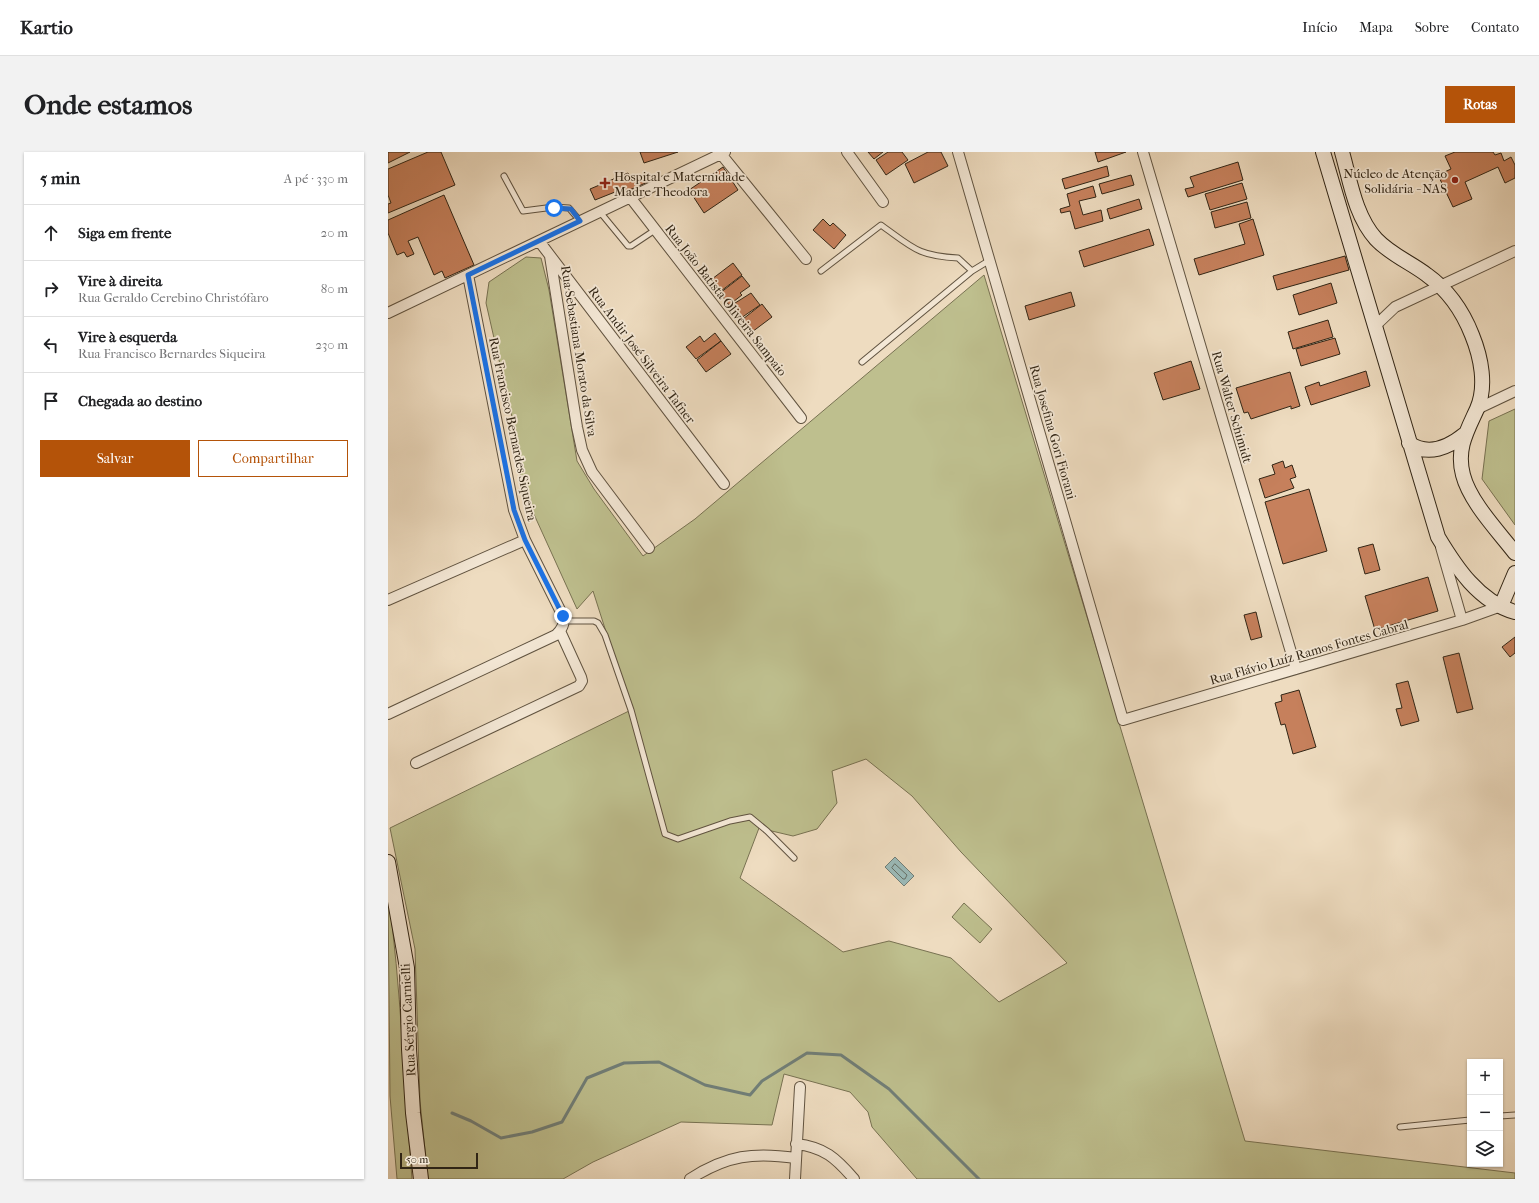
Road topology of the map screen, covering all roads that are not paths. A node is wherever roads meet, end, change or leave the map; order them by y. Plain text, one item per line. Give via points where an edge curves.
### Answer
1 (847, 152) edge
2 (958, 152) edge
3 (1143, 152) edge
4 (1323, 152) edge
5 (1342, 152) edge
6 (723, 153) edge
7 (504, 176) dead end
8 (630, 197) junction
9 (883, 202) dead end
10 (600, 212) junction
11 (580, 221) junction
12 (655, 230) junction
13 (539, 241) junction
14 (1515, 251) edge
15 (550, 256) junction
16 (806, 259) dead end
17 (990, 260) junction
18 (821, 271) dead end
19 (972, 271) junction
20 (468, 275) junction
21 (1440, 286) junction
22 (388, 313) edge
23 (1375, 326) junction
24 (862, 362) dead end
25 (1515, 391) edge
26 (1477, 409) junction
27 (801, 418) dead end
28 (1465, 434) junction
29 (1409, 443) junction
30 (724, 484) dead end
31 (1438, 537) junction
32 (525, 540) junction
33 (649, 548) dead end
34 (1515, 553) edge
35 (1515, 573) edge
36 (388, 600) edge
37 (1501, 606) junction
38 (1515, 612) edge
39 (1462, 620) junction
40 (562, 626) junction
41 (1296, 669) junction
42 (388, 714) edge
43 (1123, 720) joint
44 (416, 762) dead end
45 (794, 858) dead end
46 (388, 862) edge
47 (800, 1086) dead end
48 (1515, 1115) edge
49 (1503, 1116) edge
50 (1467, 1120) edge
51 (1400, 1127) dead end
52 (796, 1144) junction
53 (796, 1158) junction
54 (421, 1179) edge
55 (690, 1179) edge
56 (795, 1179) edge
57 (854, 1179) edge

1 - 9 street
2 - 17 street, Rua Josefina Gori Fiorani
3 - 41 street, Rua Walter Schimidt
4 - 23 street
5 - 21 street via 1359,210 1375,238 1392,254
6 - 8 street
6 - 16 street
7 - 11 lane via 523,211 569,208
8 - 10 street
8 - 12 street, Rua João Batista Oliveira Sampaio
10 - 11 street
10 - 12 lane via 628,246
11 - 13 street
12 - 27 street, Rua João Batista Oliveira Sampaio
13 - 15 street, Rua Andir José Silveira Tafner
13 - 20 street
14 - 21 street
15 - 30 street, Rua Andir José Silveira Tafner
15 - 33 street, Rua Sebastiana Morato da Silva via 576,427 582,450 592,472
17 - 19 lane
17 - 43 street, Rua Josefina Gori Fiorani
18 - 19 lane via 881,225 914,250 936,257 958,258
19 - 24 lane
20 - 22 street
20 - 32 street, Rua Francisco Bernardes Siqueira via 514,510
21 - 23 street via 1395,307
21 - 26 street via 1462,314 1473,336 1482,380
23 - 29 street
25 - 26 street
26 - 28 street
28 - 29 street via 1454,442 1434,450 1416,448
28 - 34 street via 1461,456 1463,475 1472,495
29 - 31 street
31 - 37 street via 1462,574 1479,591
31 - 39 street
32 - 36 street
32 - 40 street, Rua Francisco Bernardes Siqueira via 563,616
35 - 37 street
37 - 38 street
37 - 39 street, Rua Flávio Luíz Ramos Fontes Cabral
39 - 41 street, Rua Flávio Luíz Ramos Fontes Cabral
40 - 42 street
40 - 44 street, Rua Francisco Bernardes Siqueira via 581,677 582,682 579,686
40 - 45 lane via 594,620 605,635 631,710 665,834 678,839 730,820 750,817 768,831
41 - 43 street, Rua Flávio Luíz Ramos Fontes Cabral
46 - 54 street, Rua Sérgio Carnielli via 407,968 413,1113
47 - 52 street
48 - 49 lane
50 - 51 lane
52 - 53 street
52 - 57 street via 815,1146
53 - 55 street via 750,1155 725,1161
53 - 56 street

